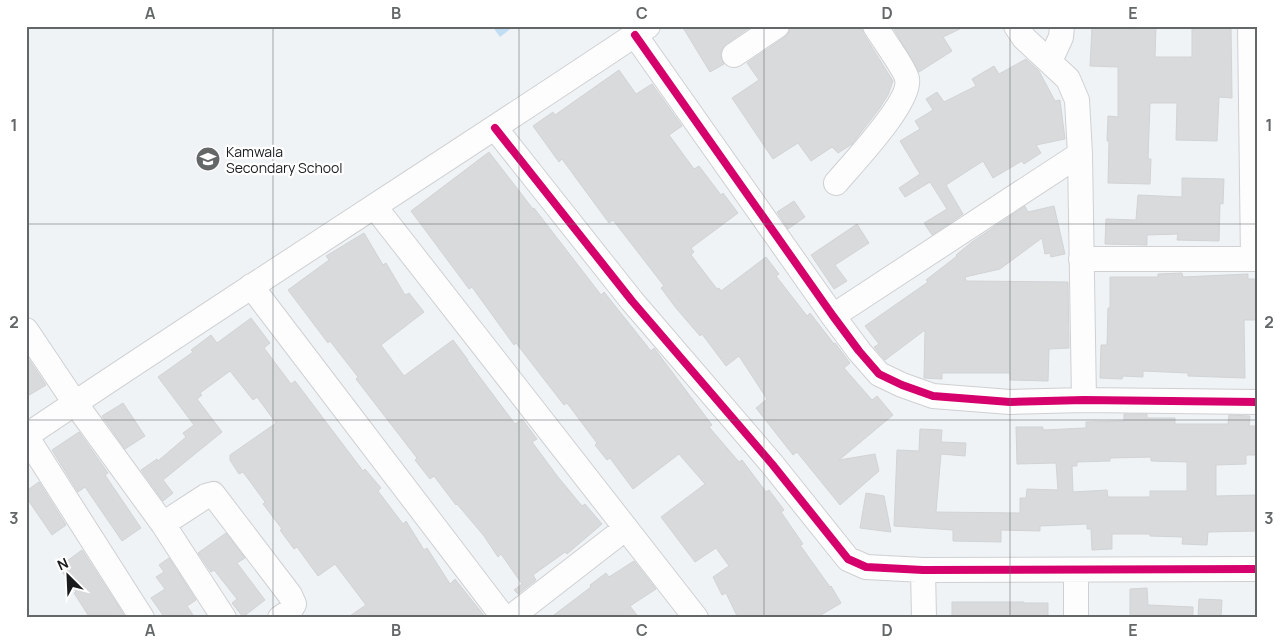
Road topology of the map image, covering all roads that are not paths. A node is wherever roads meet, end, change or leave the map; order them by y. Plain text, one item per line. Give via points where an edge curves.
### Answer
1 (777, 26) edge
2 (874, 26) edge
3 (1016, 26) edge
4 (1062, 26) edge
5 (1250, 26) edge
6 (642, 30) edge
7 (734, 55) dead end
8 (1050, 60) junction
9 (495, 128) junction
10 (1080, 154) junction
11 (836, 183) dead end
12 (375, 207) junction
13 (1081, 259) junction
14 (1255, 259) edge
15 (250, 286) junction
16 (833, 316) junction
17 (26, 330) edge
18 (1084, 400) junction
19 (1257, 402) edge
20 (75, 403) junction
21 (26, 436) edge
22 (163, 524) junction
23 (626, 528) junction
24 (1257, 569) edge
25 (923, 570) junction
26 (1076, 570) junction
27 (142, 618) edge
28 (224, 618) edge
29 (280, 618) edge
30 (504, 618) edge
31 (510, 618) edge
32 (696, 618) edge
33 (924, 618) edge
34 (1076, 618) edge

1 - 7 street
2 - 11 street via 908,78 907,89 897,109
3 - 8 street via 1024,38
4 - 8 street via 1061,37
5 - 14 street
6 - 9 street
6 - 16 street
8 - 10 street via 1068,79 1077,100
9 - 12 street
9 - 25 street via 632,301 772,464 848,559 866,567
10 - 13 street
10 - 16 street
12 - 15 street
12 - 23 street
13 - 14 street
13 - 18 street
15 - 20 street
15 - 30 street
16 - 18 street via 879,374 933,396 1010,402
17 - 20 street
18 - 19 street
20 - 21 street
20 - 22 street
21 - 27 street
22 - 28 street
22 - 29 street via 213,494 290,595 294,604
23 - 31 street
23 - 32 street
24 - 26 street
25 - 26 street
25 - 33 street
26 - 34 street

